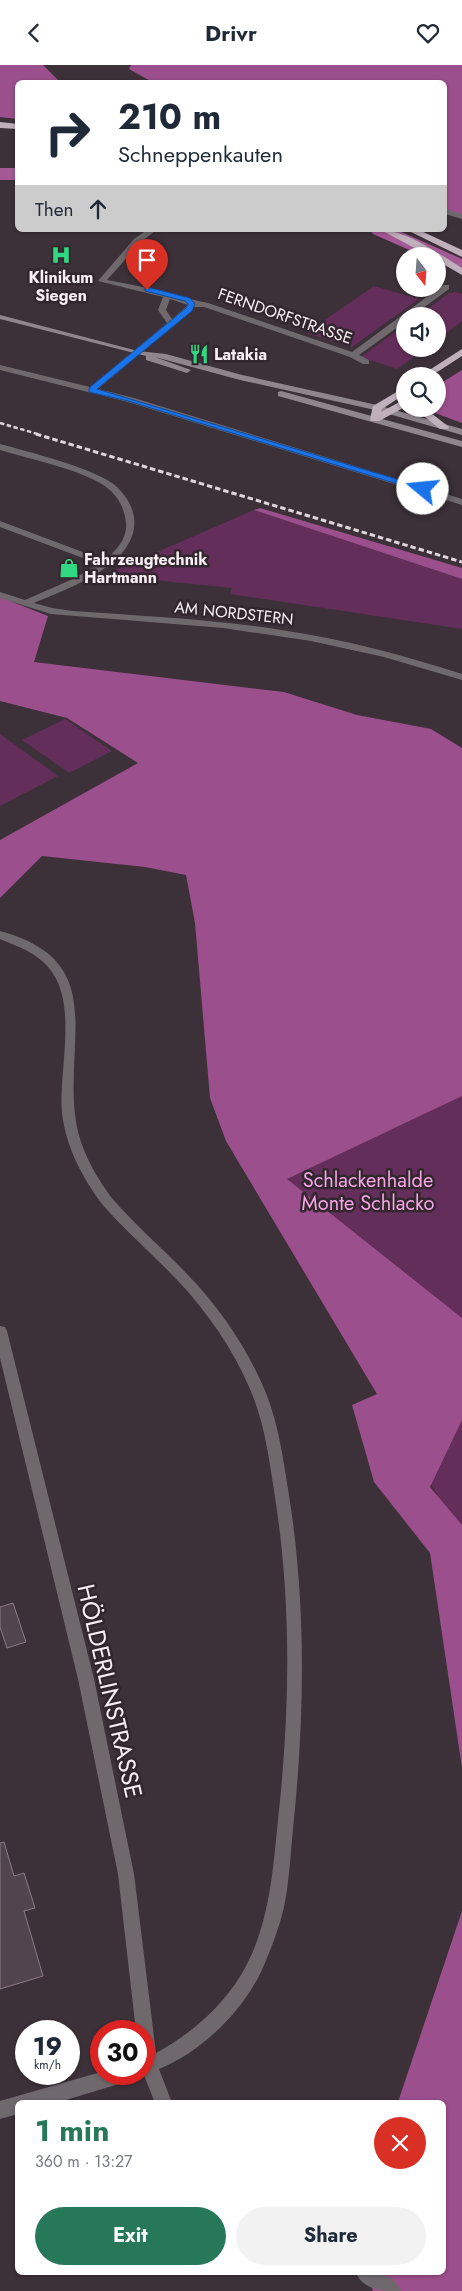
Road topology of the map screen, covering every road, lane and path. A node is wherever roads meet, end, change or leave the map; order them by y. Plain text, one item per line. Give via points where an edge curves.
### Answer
1 (0, 125) edge
2 (15, 127) edge
3 (0, 131) edge
4 (15, 133) edge
5 (447, 212) edge
6 (462, 217) edge
7 (149, 232) edge
8 (390, 232) edge
9 (416, 232) edge
10 (437, 232) edge
11 (462, 243) edge
12 (418, 247) edge
13 (462, 253) edge
14 (446, 262) edge
15 (462, 272) edge
16 (169, 295) junction
17 (433, 297) edge
18 (192, 304) junction
19 (419, 307) edge
20 (0, 317) edge
21 (172, 323) junction
22 (396, 324) edge
23 (462, 352) edge
24 (138, 353) junction
25 (353, 355) junction
26 (366, 362) dead end
27 (462, 365) edge
28 (0, 367) edge
29 (439, 367) edge
30 (446, 374) edge
31 (92, 390) junction
32 (396, 397) edge
33 (396, 409) edge
34 (392, 412) junction
35 (376, 413) junction
36 (431, 417) edge
37 (444, 427) junction
38 (462, 432) edge
39 (462, 444) edge
40 (0, 447) edge
41 (462, 503) edge
42 (0, 524) edge
43 (105, 563) junction
44 (0, 595) edge
45 (28, 602) junction
46 (462, 677) edge
47 (0, 935) edge
48 (0, 1331) edge
49 (141, 2020) edge
50 (155, 2061) edge
51 (90, 2084) edge
52 (155, 2084) edge
53 (36, 2100) edge
54 (163, 2100) edge
55 (15, 2106) edge
56 (0, 2110) edge
57 (369, 2275) edge
58 (392, 2291) edge

1 - 2 highway
3 - 4 highway
5 - 6 street
7 - 16 street, FERNDORFSTRASSE via 137,241 102,281
8 - 12 highway
9 - 13 highway
10 - 11 highway
14 - 15 highway
16 - 18 street, FERNDORFSTRASSE
16 - 21 street via 161,303 161,308 163,315
17 - 19 street
18 - 21 street, FERNDORFSTRASSE
18 - 25 street, FERNDORFSTRASSE via 205,305
20 - 24 main road
21 - 24 street, FERNDORFSTRASSE
22 - 25 street
23 - 29 highway
24 - 31 street, FERNDORFSTRASSE
24 - 35 main road via 158,363
25 - 26 street, FERNDORFSTRASSE
27 - 30 highway
28 - 31 street
31 - 41 street
32 - 35 highway
33 - 34 highway
34 - 35 highway
34 - 37 main road
35 - 39 main road
36 - 37 highway
37 - 38 main road
40 - 43 street via 104,482 125,499 132,519 126,545
42 - 43 street
43 - 45 street via 92,574
44 - 45 street, AM NORDSTERN
45 - 46 street, AM NORDSTERN via 52,611 73,614 219,625 311,637 396,656
47 - 50 street via 45,957 68,989 71,1009 68,1109 86,1169 104,1199 186,1281 230,1336 255,1384 269,1425 288,1523 296,1633 291,1781 277,1905 254,1969 218,2019 177,2050
48 - 49 street, HÖLDERLINSTRASSE via 86,1679 126,1875
51 - 53 street
52 - 54 street, HÖLDERLINSTRASSE
55 - 56 street
57 - 58 street

